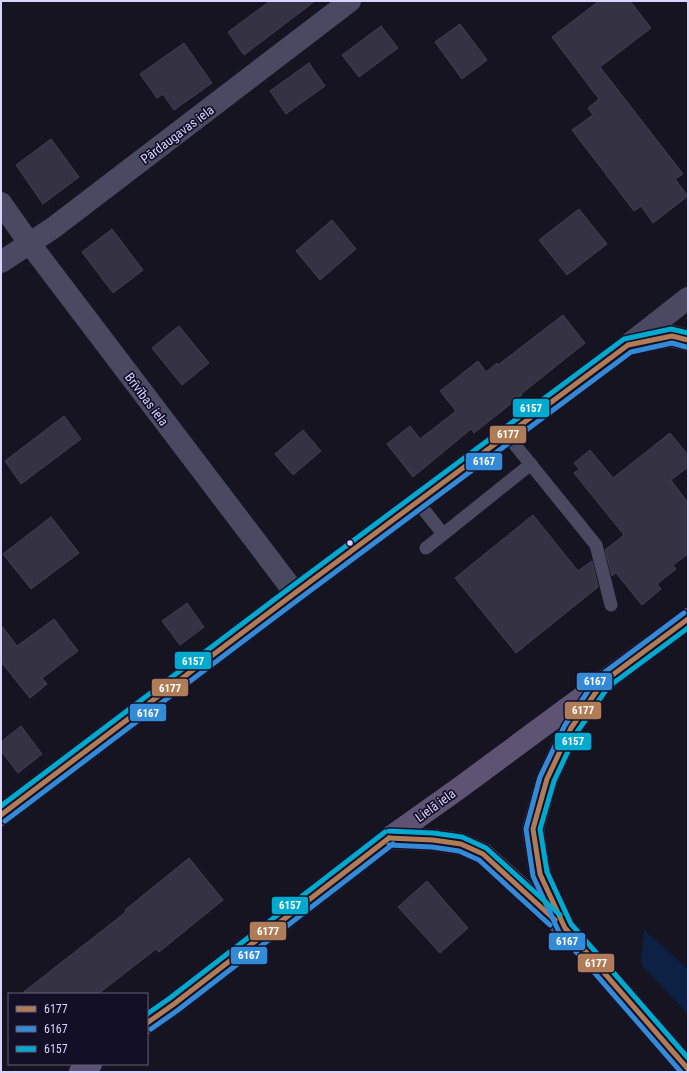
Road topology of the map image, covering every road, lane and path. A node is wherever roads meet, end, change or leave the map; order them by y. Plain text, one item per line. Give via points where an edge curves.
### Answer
1 (350, 1) edge
2 (1, 204) edge
3 (30, 244) junction
4 (1, 262) edge
5 (688, 298) edge
6 (688, 340) edge
7 (628, 345) junction
8 (507, 435) junction
9 (531, 464) junction
10 (418, 501) junction
11 (443, 534) junction
12 (426, 548) dead end
13 (295, 593) junction
14 (612, 605) dead end
15 (688, 619) edge
16 (603, 682) junction
17 (1, 815) edge
18 (389, 838) junction
19 (565, 928) junction
20 (148, 1022) edge
21 (90, 1065) edge
22 (688, 1069) edge
23 (80, 1072) edge

1 - 3 street, Pārdaugavas iela
2 - 3 street, Brīvības iela
3 - 4 street, Pārdaugavas iela
3 - 13 street, Brīvības iela
5 - 7 street
6 - 7 main road via 672,336
7 - 8 main road
8 - 9 lane
8 - 10 main road
9 - 11 lane
9 - 14 lane via 596,545
10 - 11 lane
10 - 13 main road
11 - 12 lane
13 - 17 main road
15 - 16 main road, Lielā iela
16 - 18 main road, Lielā iela
16 - 19 main road via 571,728 548,779 533,829 540,874
18 - 19 main road via 461,844 483,854
18 - 20 main road, Lielā iela
19 - 22 main road
21 - 23 main road

